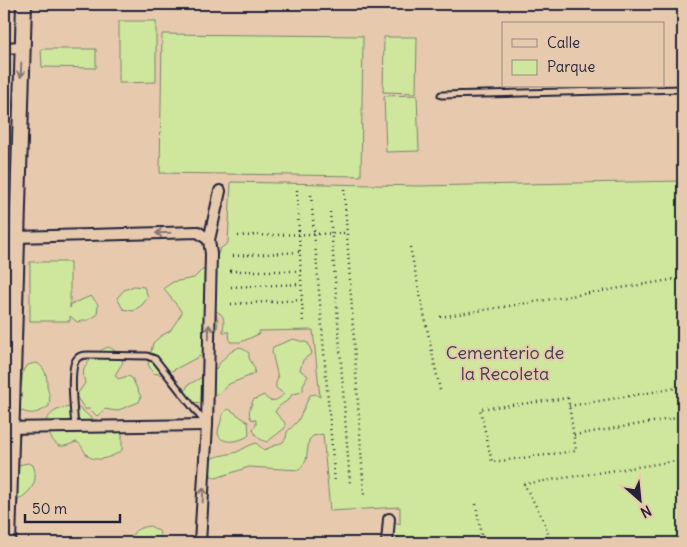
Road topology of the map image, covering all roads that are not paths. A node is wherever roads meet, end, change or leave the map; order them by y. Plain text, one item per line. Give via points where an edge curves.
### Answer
1 (24, 4) edge
2 (22, 47) junction
3 (4, 48) edge
4 (683, 89) edge
5 (442, 95) dead end
6 (220, 191) dead end
7 (10, 238) edge
8 (209, 240) junction
9 (207, 425) junction
10 (75, 427) junction
11 (8, 428) edge
12 (389, 519) dead end
13 (8, 543) edge
14 (200, 543) edge
15 (387, 543) edge

1 - 2 street
2 - 3 street
2 -> 7 street
4 - 5 lane
6 - 8 street
8 -> 7 street via 198,232
7 - 11 street
9 -> 8 street
9 - 10 street
9 - 10 lane via 154,359 147,356 82,355 73,369
14 -> 9 street
10 - 11 street
11 - 13 street
12 - 15 street

